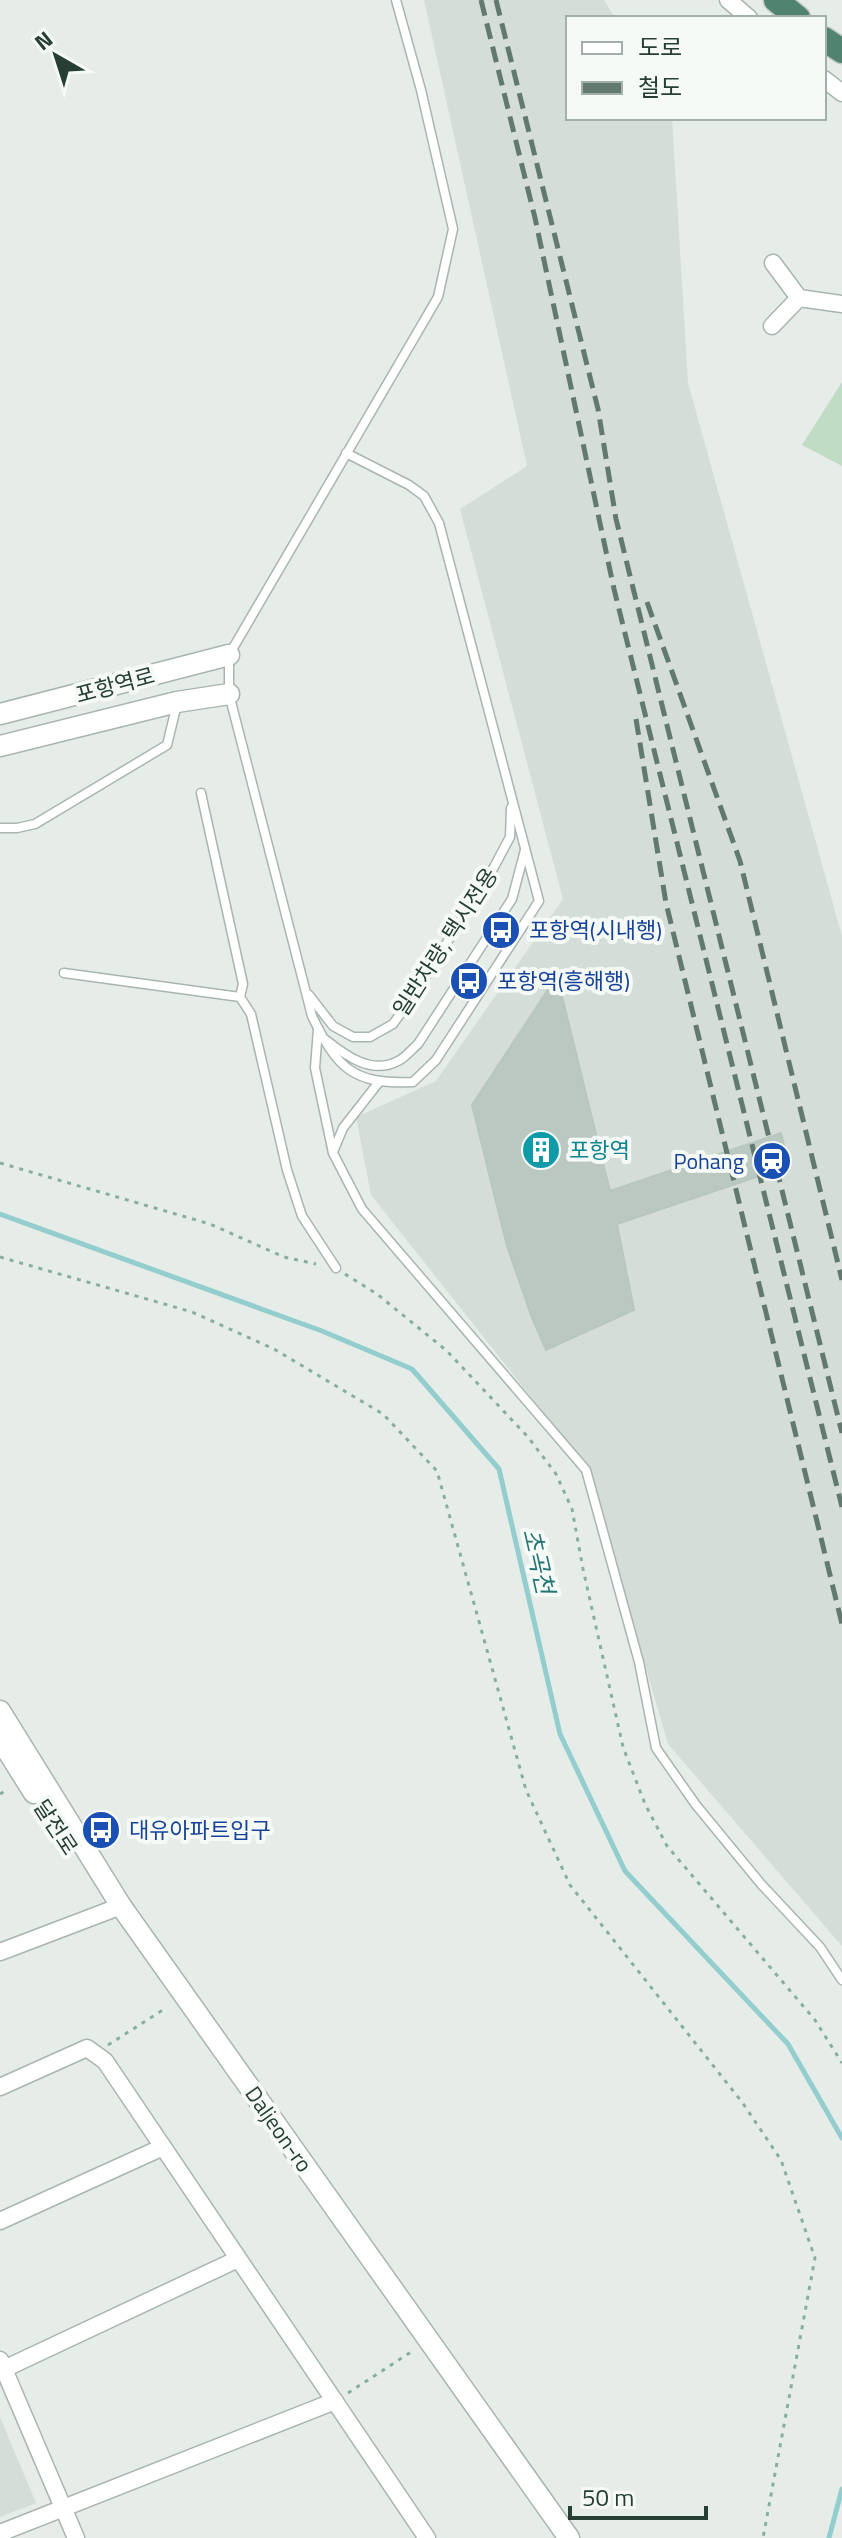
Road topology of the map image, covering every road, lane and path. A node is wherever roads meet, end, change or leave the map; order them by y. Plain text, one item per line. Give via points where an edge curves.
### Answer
1 (396, 0) edge
2 (728, 0) edge
3 (776, 0) edge
4 (747, 16) edge
5 (796, 16) edge
6 (826, 81) edge
7 (842, 93) edge
8 (773, 263) dead end
9 (799, 298) junction
10 (842, 304) edge
11 (772, 326) dead end
12 (346, 453) junction
13 (229, 655) junction
14 (229, 694) junction
15 (177, 702) junction
16 (0, 714) edge
17 (0, 746) edge
18 (201, 793) dead end
19 (512, 800) junction
20 (0, 828) edge
21 (525, 847) junction
22 (64, 973) dead end
23 (305, 990) junction
24 (240, 997) junction
25 (320, 1032) junction
26 (379, 1082) junction
27 (333, 1153) junction
28 (0, 1163) edge
29 (0, 1257) edge
30 (336, 1268) junction
31 (0, 1711) edge
32 (0, 1739) edge
33 (5, 1791) dead end
34 (0, 1794) edge
35 (121, 1906) junction
36 (0, 1952) edge
37 (842, 1980) edge
38 (166, 2008) dead end
39 (95, 2053) junction
40 (842, 2063) edge
41 (0, 2087) edge
42 (163, 2147) junction
43 (0, 2221) edge
44 (238, 2259) junction
45 (411, 2352) dead end
46 (2, 2364) edge
47 (335, 2401) junction
48 (63, 2508) junction
49 (0, 2533) edge
50 (421, 2537) edge
51 (76, 2538) edge
52 (569, 2538) edge
53 (763, 2538) edge

1 - 12 lane via 453,234 438,297
2 - 4 street
3 - 5 highway
6 - 7 street
8 - 9 street
9 - 10 street
9 - 11 street
12 - 13 lane
12 - 19 lane via 424,496 439,523
13 - 14 lane
13 - 16 street, 포항역로
14 - 15 street, 포항역로
14 - 23 lane
15 - 17 street, 포항역로
15 - 20 lane via 167,745 35,824
18 - 24 lane via 243,984
19 - 21 lane
19 - 23 lane, 일반차량, 택시전용 via 510,837 393,1024 370,1037 353,1037 333,1026
21 - 25 lane via 512,899 418,1044 398,1062 372,1067 345,1055
21 - 26 lane via 539,901 436,1060 413,1082
22 - 24 lane
23 - 25 lane
24 - 30 lane via 251,1014 302,1216
25 - 26 lane via 330,1053 348,1071
25 - 27 lane via 315,1068
26 - 27 lane via 343,1128
27 - 37 lane via 362,1209 586,1470 639,1662 656,1748 696,1805 820,1947
28 - 30 path via 210,1224 284,1257
29 - 53 path via 192,1312 274,1349 383,1414 437,1471 526,1790 570,1885 742,2102 781,2160 815,2258
30 - 40 path via 447,1351 556,1474 572,1509 623,1747 645,1804 667,1846 815,2020
31 - 35 street, Daljeon-ro
32 - 35 street, 달전로 via 96,1888
33 - 34 path
35 - 36 street
35 - 52 street, Daljeon-ro
38 - 39 path
39 - 41 street via 87,2048
39 - 42 street
42 - 43 street
42 - 44 street
44 - 46 street
44 - 47 street
45 - 47 path
46 - 48 street
47 - 48 street
47 - 50 street
48 - 49 street
48 - 51 street

